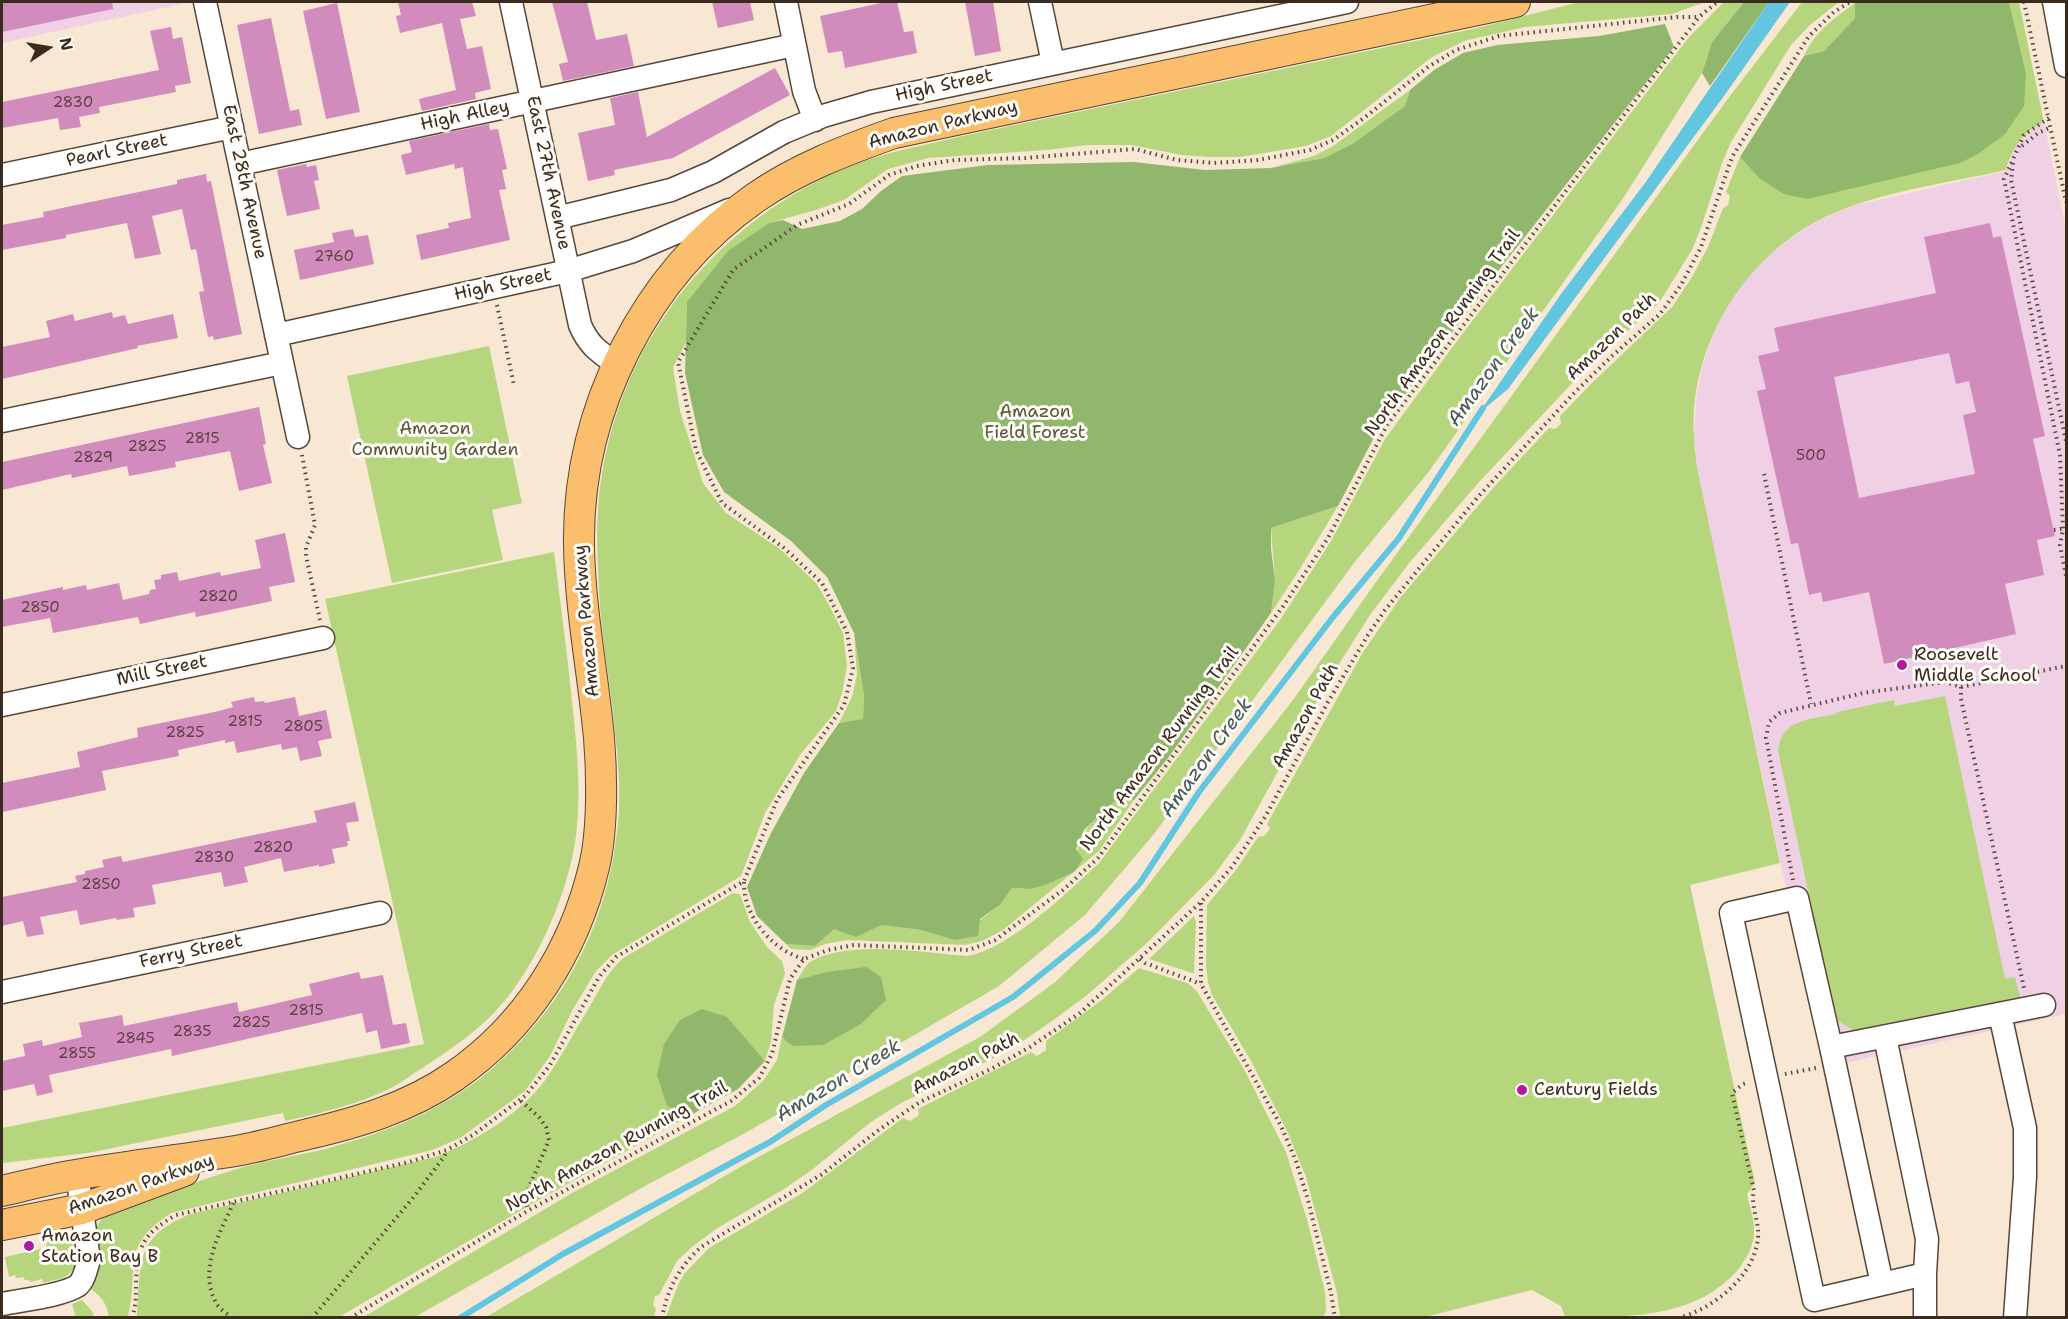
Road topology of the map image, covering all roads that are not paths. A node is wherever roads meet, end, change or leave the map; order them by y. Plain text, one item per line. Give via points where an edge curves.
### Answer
1 (205, 2) edge
2 (511, 2) edge
3 (786, 2) edge
4 (1040, 2) edge
5 (1347, 2) edge
6 (1515, 2) edge
7 (2054, 2) edge
8 (1302, 6) edge
9 (794, 45) junction
10 (2065, 51) edge
11 (1053, 63) junction
12 (533, 101) junction
13 (816, 120) junction
14 (232, 128) junction
15 (240, 164) junction
16 (2, 175) edge
17 (755, 198) junction
18 (557, 218) junction
19 (568, 271) junction
20 (276, 335) junction
21 (282, 363) junction
22 (618, 364) junction
23 (2, 421) edge
24 (298, 437) road end
25 (323, 638) road end
26 (2, 705) edge
27 (380, 913) dead end
28 (2, 992) edge
29 (2036, 1007) road end
30 (2000, 1014) junction
31 (1885, 1037) junction
32 (1831, 1047) junction
33 (243, 1149) junction
34 (76, 1174) junction
35 (2, 1191) edge
36 (82, 1209) junction
37 (2, 1225) edge
38 (1925, 1274) junction
39 (1882, 1284) junction
40 (2, 1304) edge
41 (1925, 1317) edge
42 (2015, 1317) edge

1 - 14 street, East 28th Avenue
2 - 12 street, East 27th Avenue
3 - 9 street
4 - 11 street
5 - 8 street, High Street
6 - 17 main road, Amazon Parkway via 894,134 794,174
7 - 10 street
8 - 11 street, High Street
9 - 12 street, High Alley
9 - 13 street via 804,91
11 - 13 street, High Street via 871,102
12 - 15 street, High Alley
12 - 18 street, East 27th Avenue
13 - 18 street, High Street via 784,132 713,172 671,190
14 - 15 street, East 28th Avenue
14 - 16 street, Pearl Street
15 - 20 street, East 28th Avenue
17 - 19 street, High Street via 652,243
17 - 22 main road, Amazon Parkway via 691,254 662,288
18 - 19 street, East 27th Avenue
19 - 20 street, High Street
19 - 22 street, East 27th Avenue via 586,339
20 - 21 street, East 28th Avenue
21 - 23 street
21 - 24 street, East 28th Avenue
22 - 33 main road, Amazon Parkway via 590,441 582,488 582,595 599,742 600,809 595,863 579,920 530,1004 495,1043 453,1077 406,1103 353,1123
25 - 26 street, Mill Street
27 - 28 street, Ferry Street
29 - 30 street
30 - 31 street
30 - 42 street via 2025,1128
31 - 32 street
31 - 38 street via 1927,1239
32 - 39 street
32 - 39 street via 1797,898 1731,913 1814,1300
33 - 34 main road, Amazon Parkway
33 - 36 main road, Amazon Parkway
34 - 35 main road, Amazon Parkway
34 - 36 street
36 - 37 main road, Amazon Parkway
36 - 40 street via 89,1260 78,1285 63,1292
38 - 39 street
38 - 41 street

